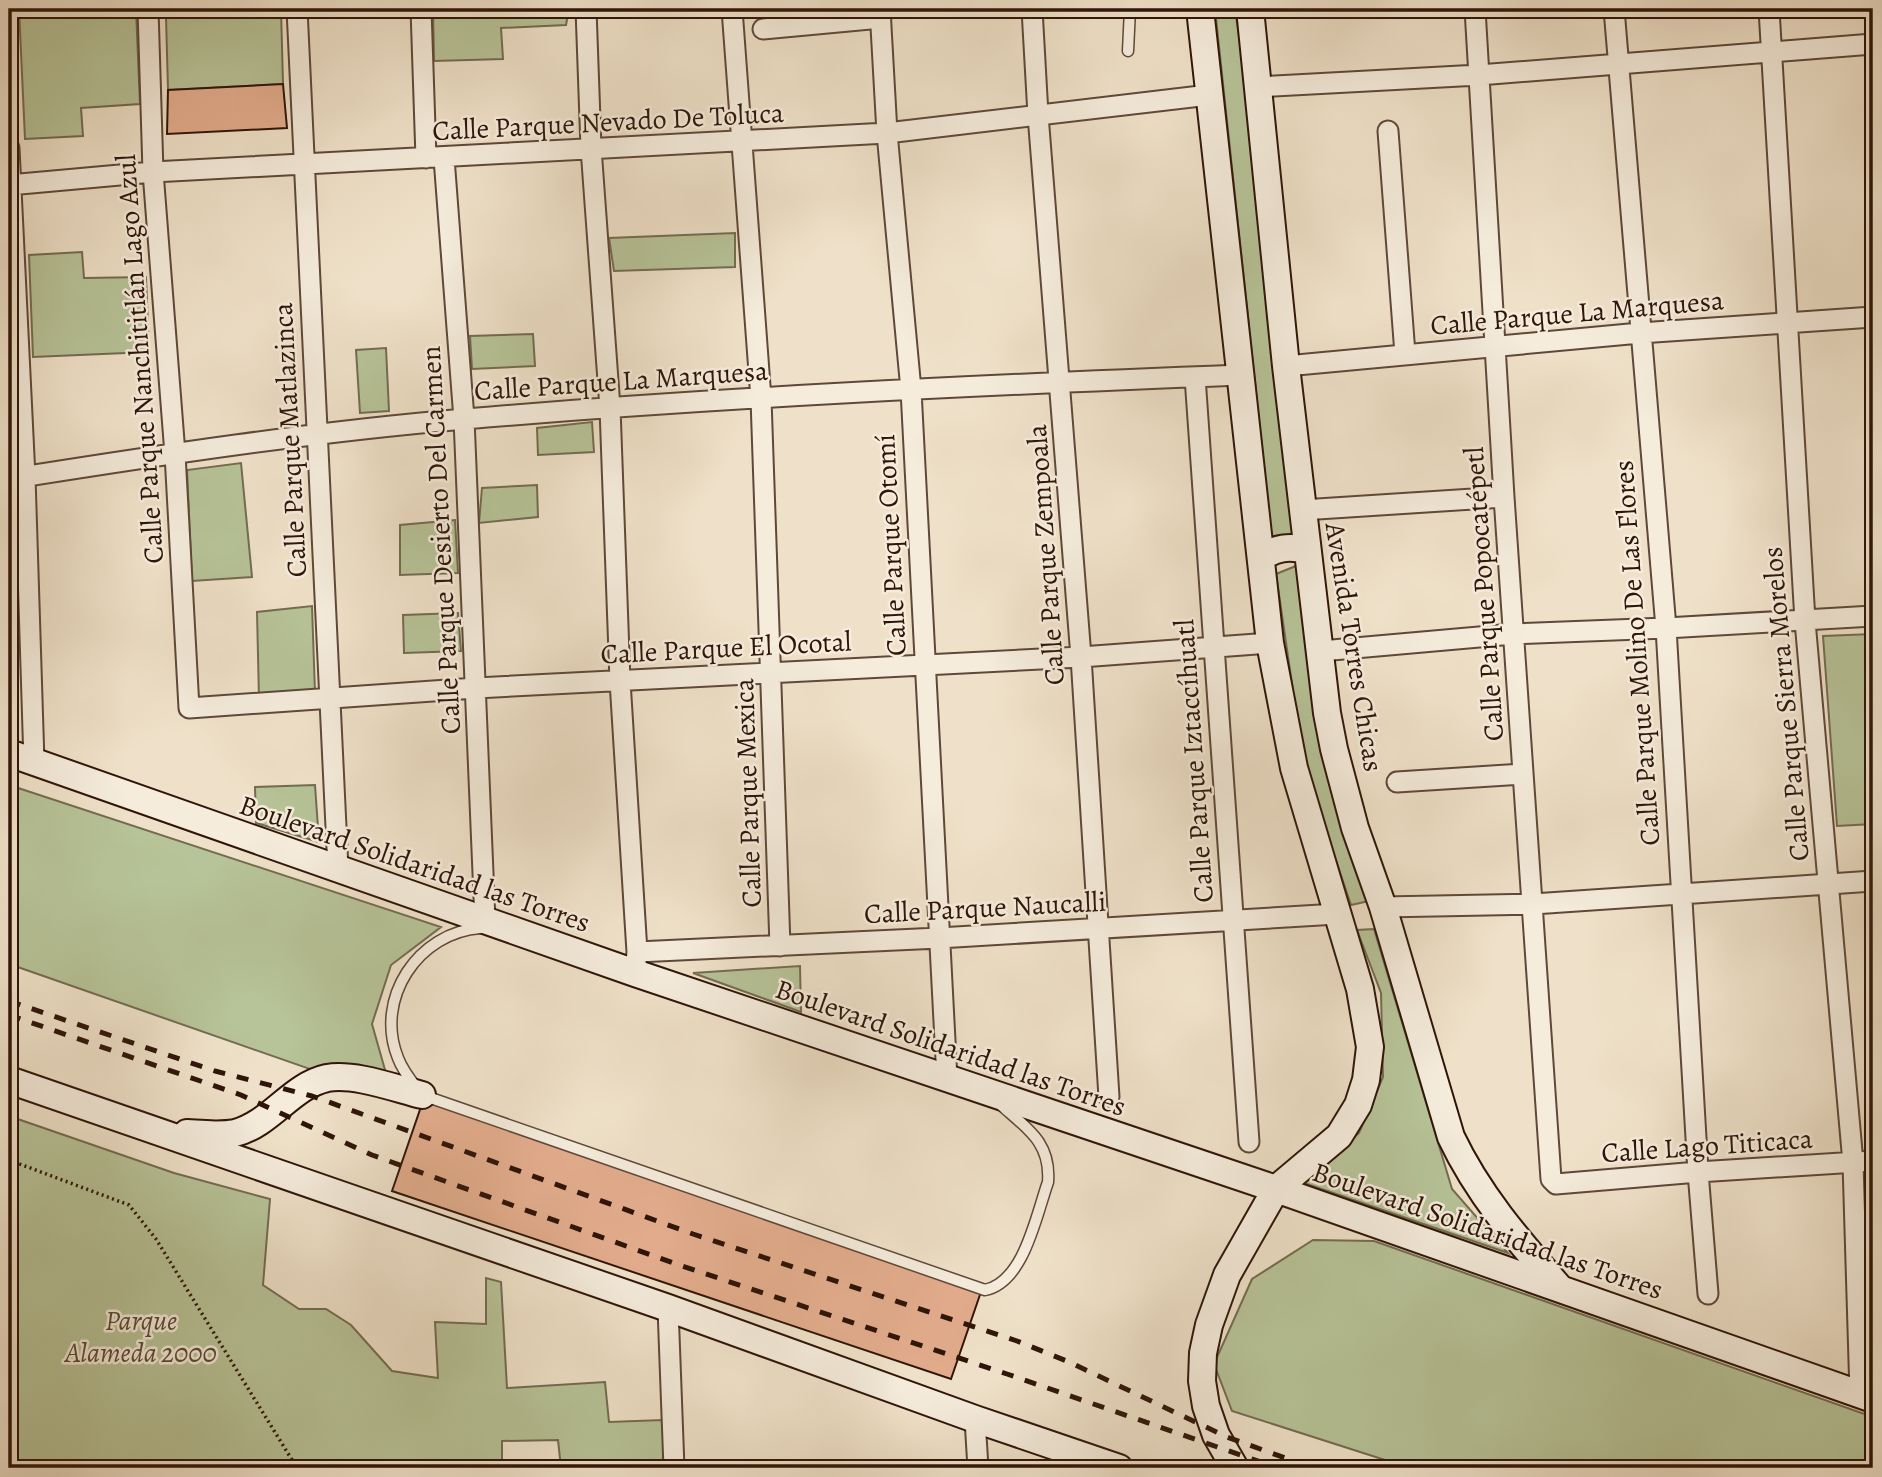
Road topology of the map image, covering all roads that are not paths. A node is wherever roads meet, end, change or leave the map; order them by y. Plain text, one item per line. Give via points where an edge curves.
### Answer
1 (148, 9) edge
2 (297, 9) edge
3 (421, 9) edge
4 (586, 9) edge
5 (732, 9) edge
6 (1032, 9) edge
7 (1130, 9) edge
8 (1200, 9) edge
9 (1250, 9) edge
10 (1475, 9) edge
11 (1614, 9) edge
12 (1769, 9) edge
13 (880, 13) edge
14 (763, 29) dead end
15 (1873, 44) edge
16 (1128, 51) dead end
17 (1771, 52) junction
18 (1618, 65) junction
19 (1479, 75) junction
20 (1258, 87) junction
21 (1209, 95) junction
22 (1038, 115) junction
23 (1388, 131) dead end
24 (887, 134) junction
25 (742, 142) junction
26 (9, 148) edge
27 (591, 148) junction
28 (435, 158) junction
29 (305, 164) junction
30 (153, 172) junction
31 (10, 184) edge
32 (1873, 317) edge
33 (1788, 324) junction
34 (1640, 333) junction
35 (1495, 346) junction
36 (1405, 354) junction
37 (1286, 366) junction
38 (1241, 375) junction
39 (1195, 377) junction
40 (1060, 384) junction
41 (911, 390) junction
42 (761, 398) junction
43 (610, 408) junction
44 (464, 419) junction
45 (316, 434) junction
46 (175, 454) junction
47 (17, 478) edge
48 (1503, 498) junction
49 (1302, 510) junction
50 (1307, 551) junction
51 (1261, 558) junction
52 (1873, 616) edge
53 (1805, 621) junction
54 (1666, 628) junction
55 (1513, 634) junction
56 (1270, 643) junction
57 (1215, 649) junction
58 (1321, 651) junction
59 (1081, 657) junction
60 (923, 664) junction
61 (770, 672) junction
62 (620, 681) junction
63 (476, 688) junction
64 (330, 698) junction
65 (188, 705) joint
66 (9, 753) edge
67 (34, 762) junction
68 (1522, 774) junction
69 (1397, 782) dead end
70 (338, 869) junction
71 (1873, 881) edge
72 (1828, 884) junction
73 (1680, 895) junction
74 (1533, 904) junction
75 (1383, 907) junction
76 (1337, 914) junction
77 (1231, 920) junction
78 (496, 924) junction
79 (1098, 929) junction
80 (939, 939) junction
81 (780, 946) junction
82 (636, 963) junction
83 (947, 1079) junction
84 (9, 1080) edge
85 (986, 1092) junction
86 (422, 1095) junction
87 (1109, 1097) dead end
88 (157, 1132) junction
89 (1249, 1142) dead end
90 (1863, 1162) edge
91 (1698, 1172) junction
92 (1550, 1175) joint
93 (1276, 1189) junction
94 (1559, 1287) junction
95 (1708, 1294) dead end
96 (668, 1308) junction
97 (1867, 1396) edge
98 (975, 1419) junction
99 (674, 1468) edge
100 (978, 1468) edge
101 (1119, 1468) edge
102 (1235, 1468) edge

1 - 30 street, Calle Parque Nanchititlán Lago Azul
2 - 29 street, Calle Parque Matlazinca
3 - 28 street, Calle Parque Desierto Del Carmen
4 - 27 street
5 - 25 street, Calle Parque Mexica
6 - 22 street, Calle Parque Zempoala
7 - 16 lane
8 - 21 main road
9 - 20 main road, Avenida Torres Chicas
10 - 19 street, Calle Parque Popocatépetl
11 - 18 street, Calle Parque Molino De Las Flores
12 - 17 street, Calle Parque Sierra Morelos
13 - 14 street
13 - 24 street, Calle Parque Otomí
15 - 17 street
17 - 18 street
17 - 33 street, Calle Parque Sierra Morelos
18 - 19 street
18 - 34 street, Calle Parque Molino De Las Flores
19 - 20 street
19 - 35 street, Calle Parque Popocatépetl
20 - 37 main road, Avenida Torres Chicas
21 - 22 street, Calle Parque Nevado De Toluca
21 - 38 main road
22 - 24 street, Calle Parque Nevado De Toluca
22 - 40 street, Calle Parque Zempoala
23 - 36 street
24 - 25 street, Calle Parque Nevado De Toluca
24 - 41 street, Calle Parque Otomí
25 - 27 street, Calle Parque Nevado De Toluca
25 - 42 street, Calle Parque Mexica
26 - 31 street
27 - 28 street, Calle Parque Nevado De Toluca
27 - 43 street
28 - 29 street, Calle Parque Nevado De Toluca
28 - 44 street, Calle Parque Desierto Del Carmen
29 - 30 street, Calle Parque Nevado De Toluca
29 - 45 street, Calle Parque Matlazinca
30 - 31 street, Calle Parque Nevado De Toluca
30 - 46 street, Calle Parque Nanchititlán Lago Azul
31 - 47 street
32 - 33 street, Calle Parque La Marquesa
33 - 34 street, Calle Parque La Marquesa
33 - 53 street, Calle Parque Sierra Morelos
34 - 35 street, Calle Parque La Marquesa
34 - 54 street, Calle Parque Molino De Las Flores
35 - 36 street, Calle Parque La Marquesa
35 - 48 street, Calle Parque Popocatépetl
36 - 37 street, Calle Parque La Marquesa
37 - 49 main road, Avenida Torres Chicas
38 - 39 street, Calle Parque La Marquesa
38 - 51 main road
39 - 40 street, Calle Parque La Marquesa
39 - 57 street, Calle Parque Iztaccíhuatl
40 - 41 street, Calle Parque La Marquesa
40 - 59 street, Calle Parque Zempoala
41 - 42 street, Calle Parque La Marquesa
41 - 60 street, Calle Parque Otomí
42 - 43 street, Calle Parque La Marquesa
42 - 61 street, Calle Parque Mexica
43 - 44 street, Calle Parque La Marquesa
43 - 62 street
44 - 45 street, Calle Parque La Marquesa
44 - 63 street, Calle Parque Desierto Del Carmen
45 - 46 street, Calle Parque La Marquesa
45 - 64 street, Calle Parque Matlazinca
46 - 47 street, Calle Parque La Marquesa
46 - 65 street, Calle Parque Nanchititlán Lago Azul
47 - 67 street
48 - 49 street
48 - 55 street, Calle Parque Popocatépetl
49 - 50 main road, Avenida Torres Chicas
50 - 51 main road via 1276,549
50 - 58 main road, Avenida Torres Chicas
51 - 56 main road
52 - 53 street
53 - 54 street
53 - 72 street, Calle Parque Sierra Morelos
54 - 55 street
54 - 73 street, Calle Parque Molino De Las Flores
55 - 58 street
55 - 68 street, Calle Parque Popocatépetl
56 - 57 street, Calle Parque El Ocotal
56 - 76 main road via 1294,768
57 - 59 street, Calle Parque El Ocotal
57 - 77 street, Calle Parque Iztaccíhuatl
58 - 75 main road, Avenida Torres Chicas via 1334,749
59 - 60 street, Calle Parque El Ocotal
59 - 79 street, Calle Parque Zempoala
60 - 61 street, Calle Parque El Ocotal
60 - 80 street, Calle Parque Otomí
61 - 62 street, Calle Parque El Ocotal
61 - 81 street, Calle Parque Mexica
62 - 63 street, Calle Parque El Ocotal
62 - 82 street
63 - 64 street, Calle Parque El Ocotal
63 - 78 street, Calle Parque Desierto Del Carmen
64 - 65 street, Calle Parque El Ocotal via 191,709
64 - 70 street, Calle Parque Matlazinca
66 - 67 main road, Boulevard Solidaridad las Torres
67 - 70 main road, Boulevard Solidaridad las Torres
68 - 69 street
68 - 74 street, Calle Parque Popocatépetl
70 - 78 main road, Boulevard Solidaridad las Torres
71 - 72 street
72 - 73 street
72 - 90 street, Calle Parque Sierra Morelos
73 - 74 street
73 - 91 street, Calle Parque Molino De Las Flores
74 - 75 street
74 - 92 street, Calle Parque Popocatépetl
75 - 76 main road via 1362,915
75 - 94 main road, Avenida Torres Chicas via 1436,1093 1461,1159 1506,1227
76 - 77 street, Calle Parque Naucalli
76 - 93 main road via 1366,1016 1370,1047 1366,1080 1358,1105 1339,1136
77 - 79 street, Calle Parque Naucalli
77 - 89 street, Calle Parque Iztaccíhuatl
78 - 82 main road, Boulevard Solidaridad las Torres
78 - 86 lane via 442,939 416,958 399,985 391,1014 394,1044 405,1072
79 - 80 street, Calle Parque Naucalli
79 - 87 street, Calle Parque Zempoala
80 - 81 street, Calle Parque Naucalli
80 - 83 street, Calle Parque Otomí
81 - 82 street, Calle Parque Naucalli
82 - 83 main road, Boulevard Solidaridad las Torres
83 - 85 main road, Boulevard Solidaridad las Torres
84 - 88 main road
85 - 86 lane via 1038,1140 1049,1170 1016,1269 1001,1284 985,1290
85 - 93 main road, Boulevard Solidaridad las Torres
86 - 88 main road via 335,1077 303,1088 254,1125 236,1132
88 - 96 main road
90 - 91 street, Calle Lago Titicaca
90 - 97 street, Calle Parque Sierra Morelos
91 - 92 street, Calle Lago Titicaca via 1556,1184
91 - 95 street, Calle Parque Molino De Las Flores
93 - 94 main road, Boulevard Solidaridad las Torres
93 - 102 main road via 1227,1275 1203,1353 1206,1406
94 - 97 main road, Boulevard Solidaridad las Torres
96 - 98 main road
96 - 99 street
98 - 100 street
98 - 101 main road

